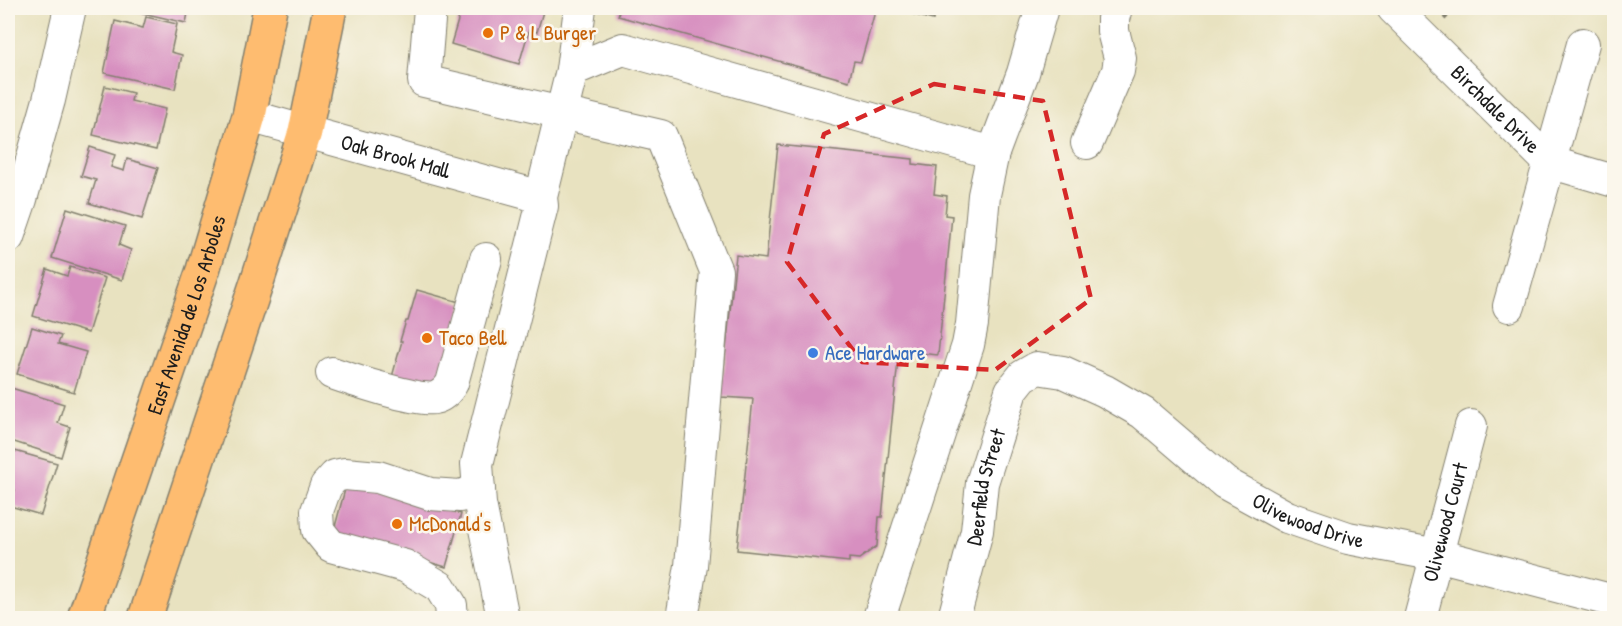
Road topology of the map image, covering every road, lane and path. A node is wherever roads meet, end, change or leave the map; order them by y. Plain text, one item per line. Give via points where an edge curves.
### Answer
1 (70, 8) edge
2 (270, 8) edge
3 (330, 8) edge
4 (430, 8) edge
5 (580, 8) edge
6 (1042, 8) edge
7 (1116, 8) edge
8 (1393, 8) edge
9 (1582, 44) dead end
10 (572, 70) junction
11 (562, 113) junction
12 (249, 116) junction
13 (305, 132) junction
14 (1088, 142) dead end
15 (993, 153) junction
16 (1550, 162) junction
17 (1614, 181) edge
18 (541, 197) junction
19 (8, 237) edge
20 (486, 259) dead end
21 (1509, 306) dead end
22 (1037, 368) joint
23 (332, 373) dead end
24 (1471, 426) dead end
25 (479, 490) junction
26 (1437, 555) junction
27 (1614, 601) edge
28 (84, 618) edge
29 (145, 618) edge
30 (452, 618) edge
31 (502, 618) edge
32 (682, 618) edge
33 (879, 618) edge
34 (954, 618) edge
35 (1420, 618) edge

1 - 19 street via 50,100
2 - 12 main road, East Avenida de Los Arboles
3 - 13 main road
4 - 11 street via 424,81
5 - 10 street
6 - 15 street
7 - 14 street via 1113,32 1120,58 1118,71
8 - 16 street, Birchdale Drive
9 - 16 street
10 - 11 street
10 - 15 street via 623,49
11 - 18 street
11 - 32 street via 661,136 716,271 691,566
12 - 13 street, Oak Brook Mall
12 - 28 main road, East Avenida de Los Arboles via 203,270
13 - 18 street, Oak Brook Mall
13 - 29 main road
15 - 33 street via 984,195 968,345
16 - 17 street, Birchdale Drive
16 - 21 street
18 - 25 street via 542,206 477,464
20 - 23 street via 452,383 442,395 422,399
22 - 26 street, Olivewood Drive via 1063,372 1143,413 1225,483 1287,517 1348,538
22 - 34 street, Deerfield Street via 1023,376 1011,391 982,483 977,531
24 - 26 street, Olivewood Court
25 - 30 street via 460,496 430,494 393,481 375,460 354,452 334,460 332,480 317,511 318,530 331,546 405,566 440,587 451,605
25 - 31 street
26 - 27 street, Olivewood Drive
26 - 35 street, Olivewood Court

